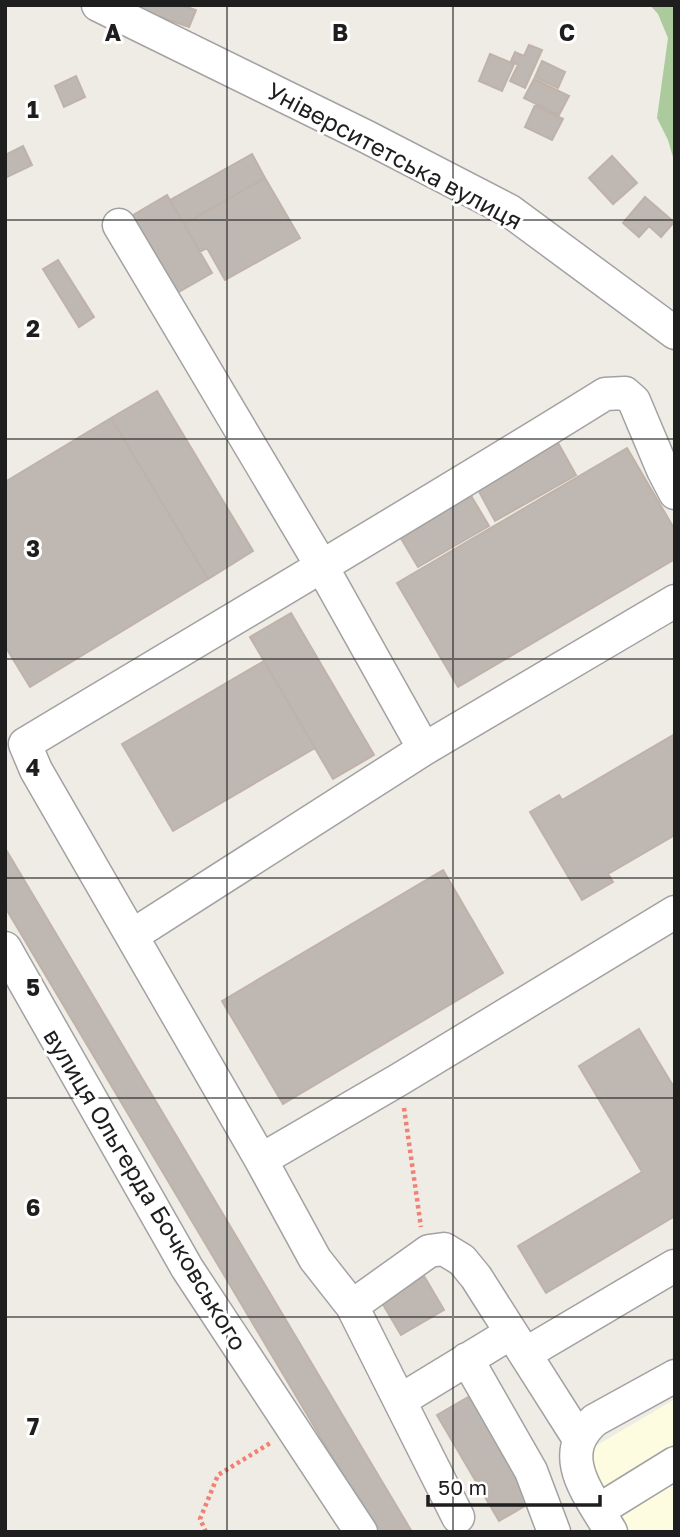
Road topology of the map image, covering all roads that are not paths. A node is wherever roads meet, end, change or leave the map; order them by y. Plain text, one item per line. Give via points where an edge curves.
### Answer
1 (98, 5) edge
2 (119, 225) dead end
3 (675, 333) edge
4 (675, 493) edge
5 (321, 565) junction
6 (675, 601) edge
7 (424, 750) junction
8 (675, 912) edge
9 (133, 935) junction
10 (5, 948) edge
11 (261, 1160) junction
12 (674, 1266) edge
13 (352, 1306) junction
14 (518, 1344) junction
15 (467, 1359) junction
16 (675, 1376) edge
17 (401, 1400) junction
18 (577, 1445) junction
19 (675, 1463) edge
20 (458, 1517) dead end
21 (605, 1521) edge
22 (361, 1532) edge
23 (554, 1532) edge

1 - 3 street, Університетська вулиця via 510,211
2 - 5 street
4 - 5 street via 634,401 625,393 605,394
5 - 7 street
5 - 9 street via 25,744
6 - 7 street
7 - 9 street
8 - 11 street
9 - 11 street
10 - 22 street, вулиця Ольгерда Бочковського via 187,1268
11 - 13 street via 315,1259
12 - 14 street
13 - 14 street via 429,1251 444,1249 462,1260 476,1277
13 - 17 street
14 - 15 street
14 - 18 street
15 - 17 street
15 - 23 street via 531,1471
16 - 18 street via 596,1420
17 - 20 street
18 - 21 street via 579,1475
19 - 21 street

